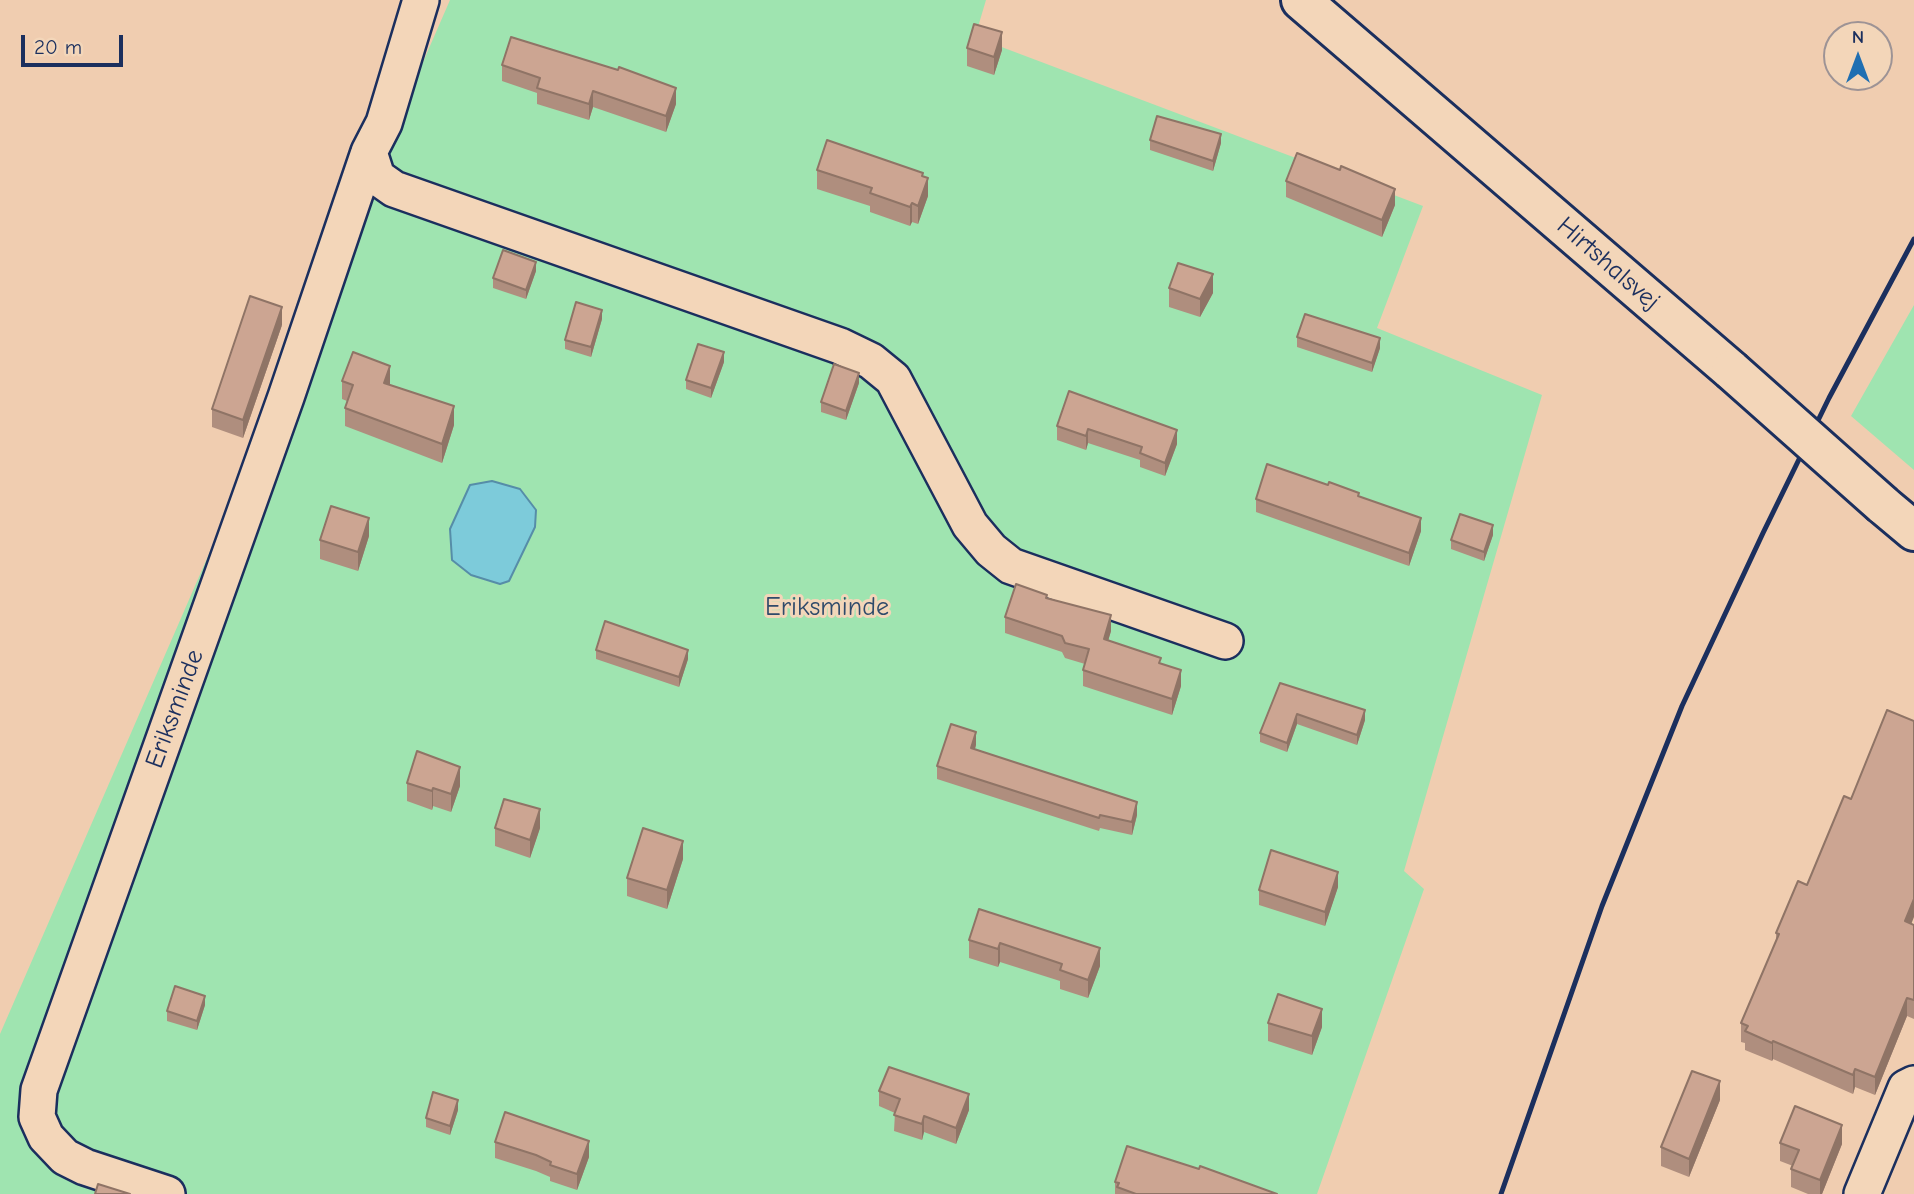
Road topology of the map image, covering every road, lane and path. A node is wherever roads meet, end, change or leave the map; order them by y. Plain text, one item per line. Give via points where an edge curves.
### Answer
1 (421, 0) edge
2 (1301, 0) edge
3 (369, 152) junction
4 (1914, 531) edge
5 (1225, 641) dead end
6 (1914, 1084) edge
7 (167, 1194) edge
8 (1862, 1194) edge

1 - 3 street, Eriksminde via 384,123
2 - 4 street, Hirtshalsvej, bridge
3 - 5 street via 377,177 394,189 840,346 871,361 892,379 970,525 1011,566
3 - 7 street, Eriksminde via 39,1090 37,1118 46,1137 65,1157
6 - 8 street via 1906,1088

